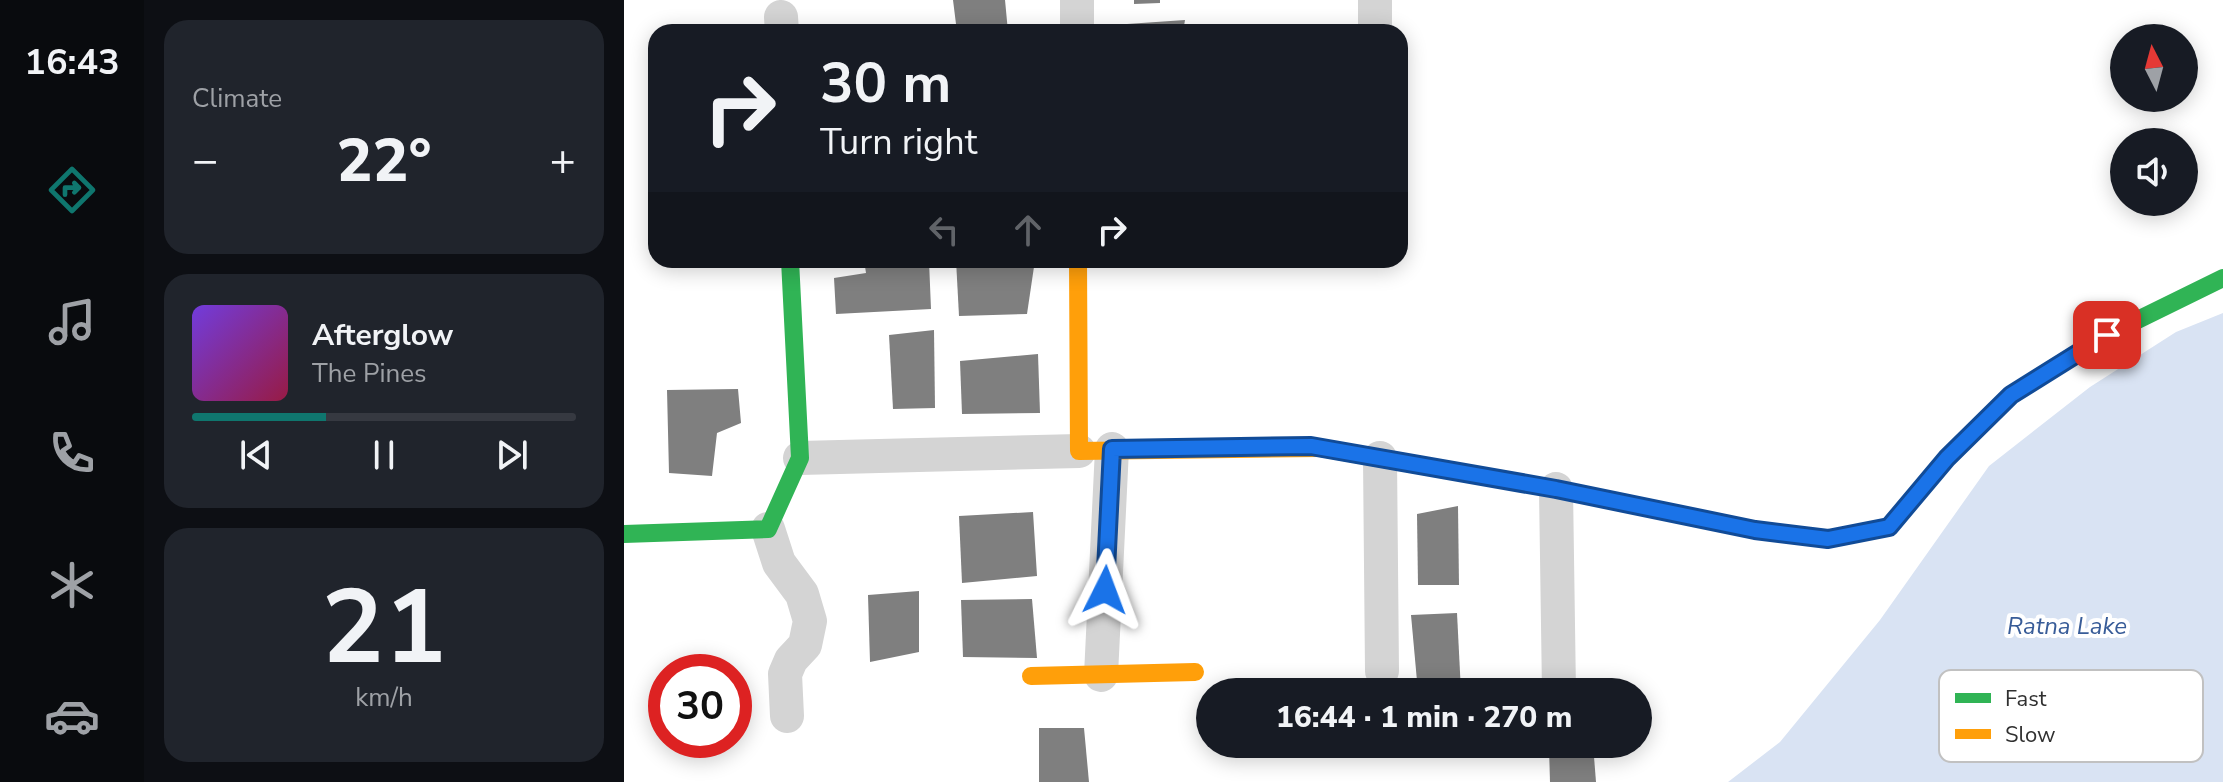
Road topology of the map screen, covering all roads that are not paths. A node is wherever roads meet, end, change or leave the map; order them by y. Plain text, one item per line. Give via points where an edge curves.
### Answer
1 (1077, 0) edge
2 (1375, 0) edge
3 (1077, 24) edge
4 (1375, 24) edge
5 (790, 268) edge
6 (1079, 268) edge
7 (2223, 278) edge
8 (1095, 450) junction
9 (800, 458) junction
10 (1380, 458) junction
11 (1556, 489) junction
12 (768, 529) junction
13 (624, 534) edge
14 (1382, 671) dead end
15 (1195, 672) dead end
16 (1101, 675) junction
17 (1031, 676) dead end
18 (1559, 678) edge
19 (787, 716) dead end

1 - 3 street
2 - 4 street
5 - 9 street
6 - 8 street
7 - 11 street via 2107,335 2011,395 1947,458 1889,527 1828,539 1755,530
8 - 9 street
8 - 10 street via 1311,446
8 - 16 street
9 - 12 street
10 - 11 street
10 - 14 street
11 - 18 street
12 - 13 street
12 - 19 street via 779,563 802,594 810,621 805,645 785,674
15 - 16 street
16 - 17 street

